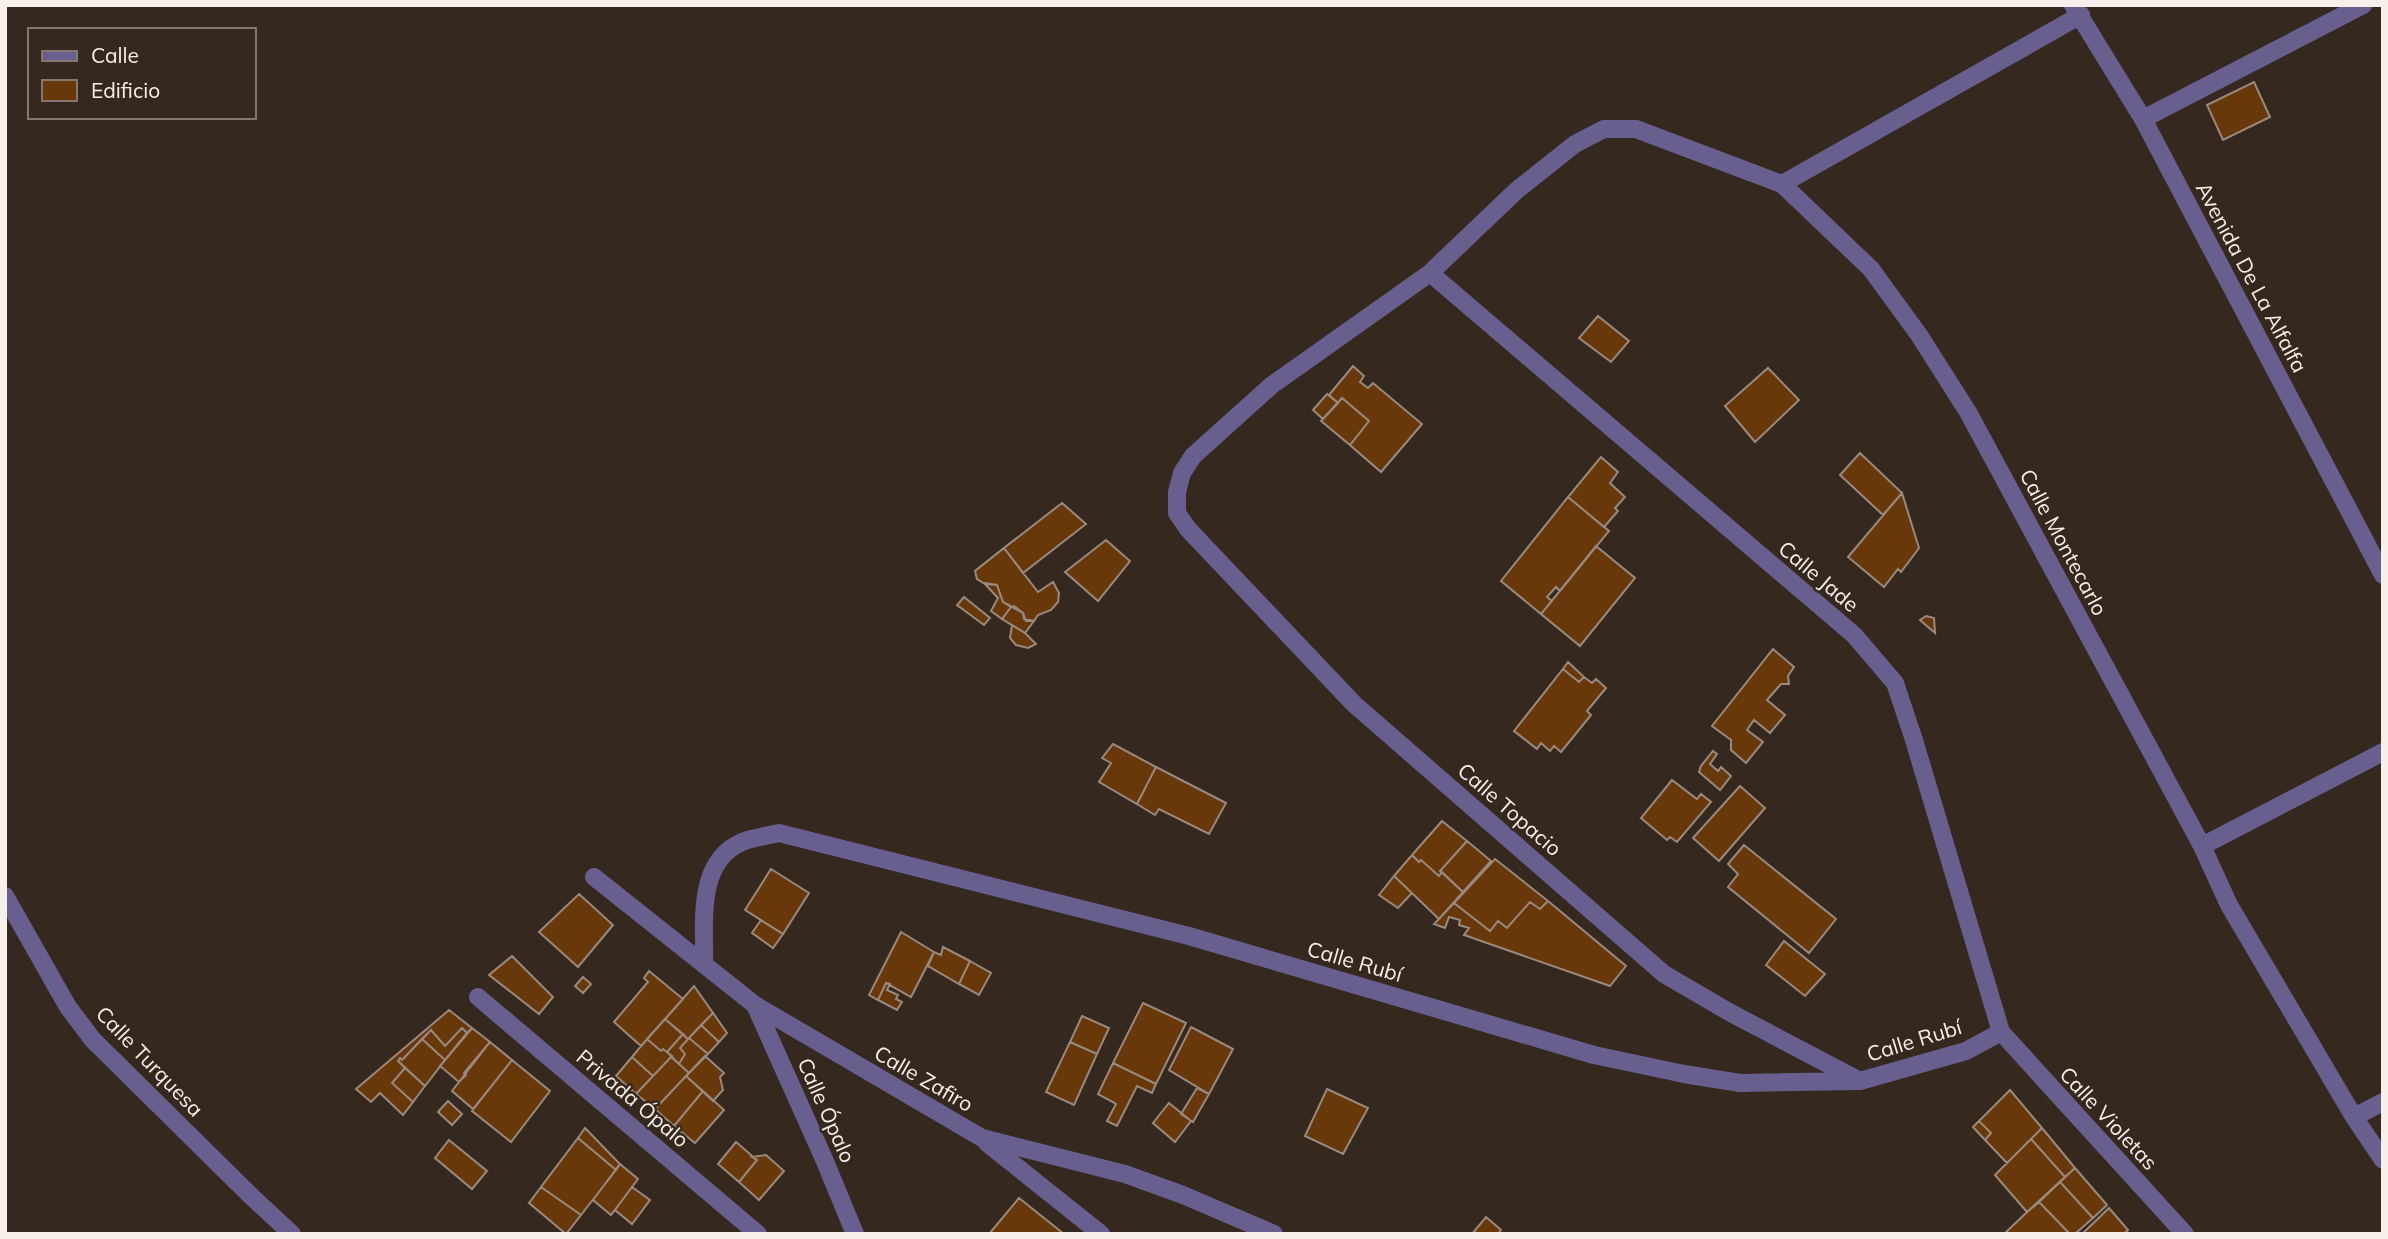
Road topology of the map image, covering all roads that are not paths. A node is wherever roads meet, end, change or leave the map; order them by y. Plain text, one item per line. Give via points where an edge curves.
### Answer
1 (2363, 5) edge
2 (2077, 10) edge
3 (2143, 119) junction
4 (1782, 184) junction
5 (1430, 273) junction
6 (2383, 575) edge
7 (2383, 751) edge
8 (2202, 846) junction
9 (594, 877) dead end
10 (5, 896) edge
11 (704, 963) junction
12 (478, 997) dead end
13 (755, 1005) junction
14 (2001, 1032) junction
15 (1860, 1081) junction
16 (2383, 1102) edge
17 (2354, 1117) junction
18 (982, 1138) junction
19 (2383, 1160) edge
20 (292, 1234) edge
21 (758, 1234) edge
22 (855, 1234) edge
23 (1101, 1234) edge
24 (1274, 1234) edge
25 (2185, 1234) edge

1 - 3 street
2 - 3 street, Avenida De La Alfalfa
2 - 4 street
3 - 6 street, Avenida De La Alfalfa
4 - 5 street, Calle Montecarlo via 1636,129 1604,128 1575,144 1517,190
4 - 8 street, Calle Montecarlo via 1871,269 1968,412
5 - 14 street, Calle Jade via 1854,635 1895,683
5 - 15 street, Calle Topacio via 1272,385 1193,456 1182,473 1177,513 1354,704 1664,974
7 - 8 street
8 - 17 street, Calle Montecarlo via 2229,905
9 - 11 street, Calle Zafiro
10 - 20 street, Calle Turquesa via 68,1007 93,1040
11 - 13 street, Calle Zafiro
11 - 15 street, Calle Rubí via 710,874 722,856 741,842 779,833 1189,936 1594,1055 1740,1083
12 - 21 street, Privada Ópalo
13 - 18 street, Calle Zafiro
13 - 22 street, Calle Ópalo
14 - 15 street, Calle Rubí via 1966,1051
14 - 25 street, Calle Violetas
16 - 17 street
17 - 19 street, Calle Montecarlo
18 - 23 street
18 - 24 street, Calle Zafiro via 1125,1174

